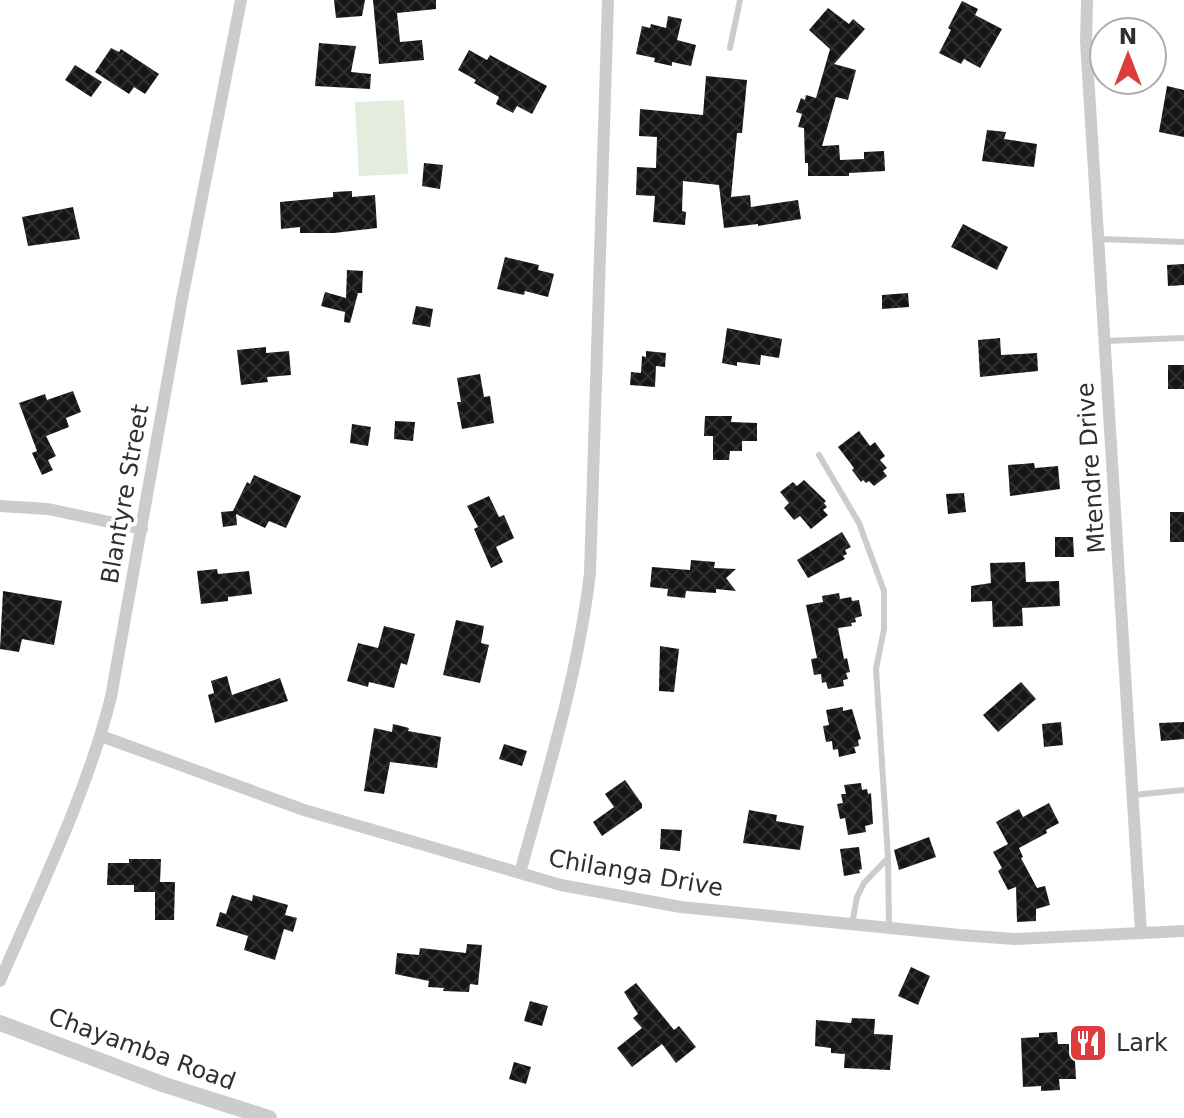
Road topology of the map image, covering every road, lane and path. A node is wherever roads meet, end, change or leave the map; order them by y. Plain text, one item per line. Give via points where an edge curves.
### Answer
1 (241, 0) edge
2 (608, 0) edge
3 (740, 0) edge
4 (1087, 0) edge
5 (730, 48) dead end
6 (1099, 239) junction
7 (1184, 242) edge
8 (1184, 338) edge
9 (1105, 341) junction
10 (819, 455) dead end
11 (0, 506) edge
12 (142, 529) junction
13 (101, 736) junction
14 (1184, 790) edge
15 (1133, 795) junction
16 (888, 857) junction
17 (520, 873) junction
18 (852, 924) junction
19 (889, 927) junction
20 (1184, 931) edge
21 (1141, 932) junction
22 (0, 981) edge
23 (0, 1023) edge
24 (269, 1118) edge

1 - 12 street, Blantyre Street
2 - 17 street via 590,573 567,700
3 - 5 lane
4 - 6 street, Mtendre Drive
6 - 7 lane
6 - 9 street, Mtendre Drive
8 - 9 lane
9 - 15 street, Mtendre Drive
10 - 16 lane via 859,523 884,591 876,669
11 - 12 street via 48,509
12 - 13 street, Blantyre Street
13 - 17 street, Chilanga Drive via 304,810
13 - 22 street, Blantyre Street
14 - 15 lane
15 - 21 street, Mtendre Drive
16 - 18 lane via 864,883
16 - 19 lane
17 - 18 street, Chilanga Drive via 681,907
18 - 19 street, Chilanga Drive
19 - 21 street, Chilanga Drive via 1015,939
20 - 21 street, Chilanga Drive
23 - 24 street, Chayamba Road

